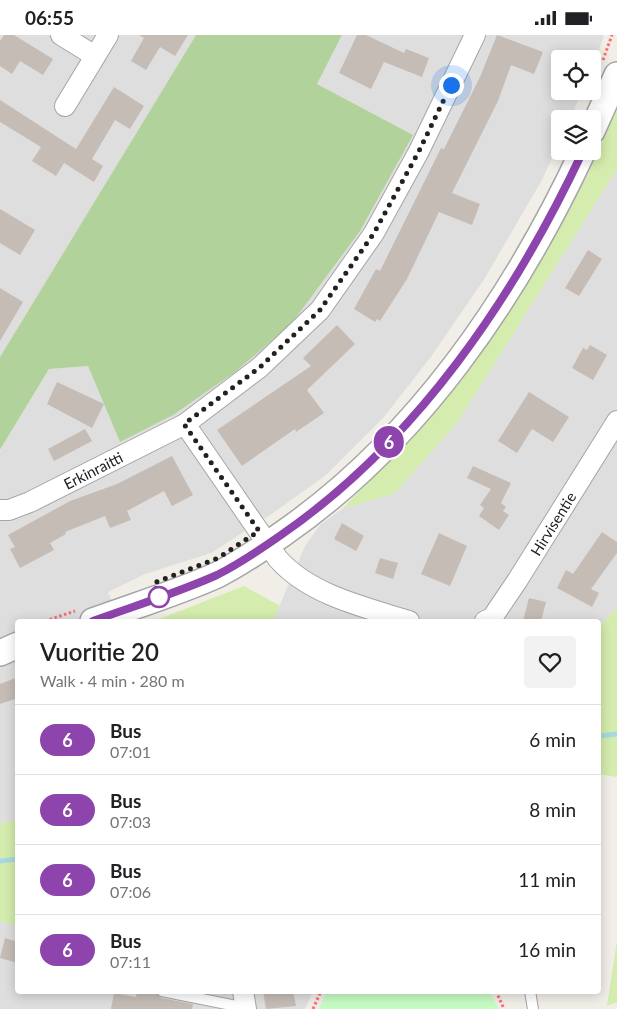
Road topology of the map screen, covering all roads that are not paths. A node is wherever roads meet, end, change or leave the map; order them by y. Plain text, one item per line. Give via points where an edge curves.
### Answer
1 (61, 35) edge
2 (108, 35) edge
3 (475, 35) edge
4 (95, 56) junction
5 (617, 75) edge
6 (65, 106) dead end
7 (601, 111) edge
8 (578, 160) edge
9 (617, 421) edge
10 (184, 424) junction
11 (0, 510) edge
12 (268, 544) junction
13 (87, 615) edge
14 (402, 619) edge
15 (490, 619) edge
16 (15, 646) edge
17 (0, 653) edge
18 (176, 994) edge
19 (244, 994) edge
20 (530, 994) edge
21 (246, 1009) edge
22 (533, 1009) edge

1 - 4 street
2 - 4 street
3 - 10 street, Erkinraitti via 419,151 374,233 320,310 259,368
4 - 6 street
5 - 7 street
8 - 12 street via 531,252 472,342 422,407 364,470
9 - 15 street, Hirvisentie via 518,581
10 - 11 street, Erkinraitti via 57,489 9,510
10 - 12 street
12 - 13 street via 217,575
12 - 14 street via 296,577 342,599
16 - 17 street
18 - 21 lane
19 - 21 street
20 - 22 lane

